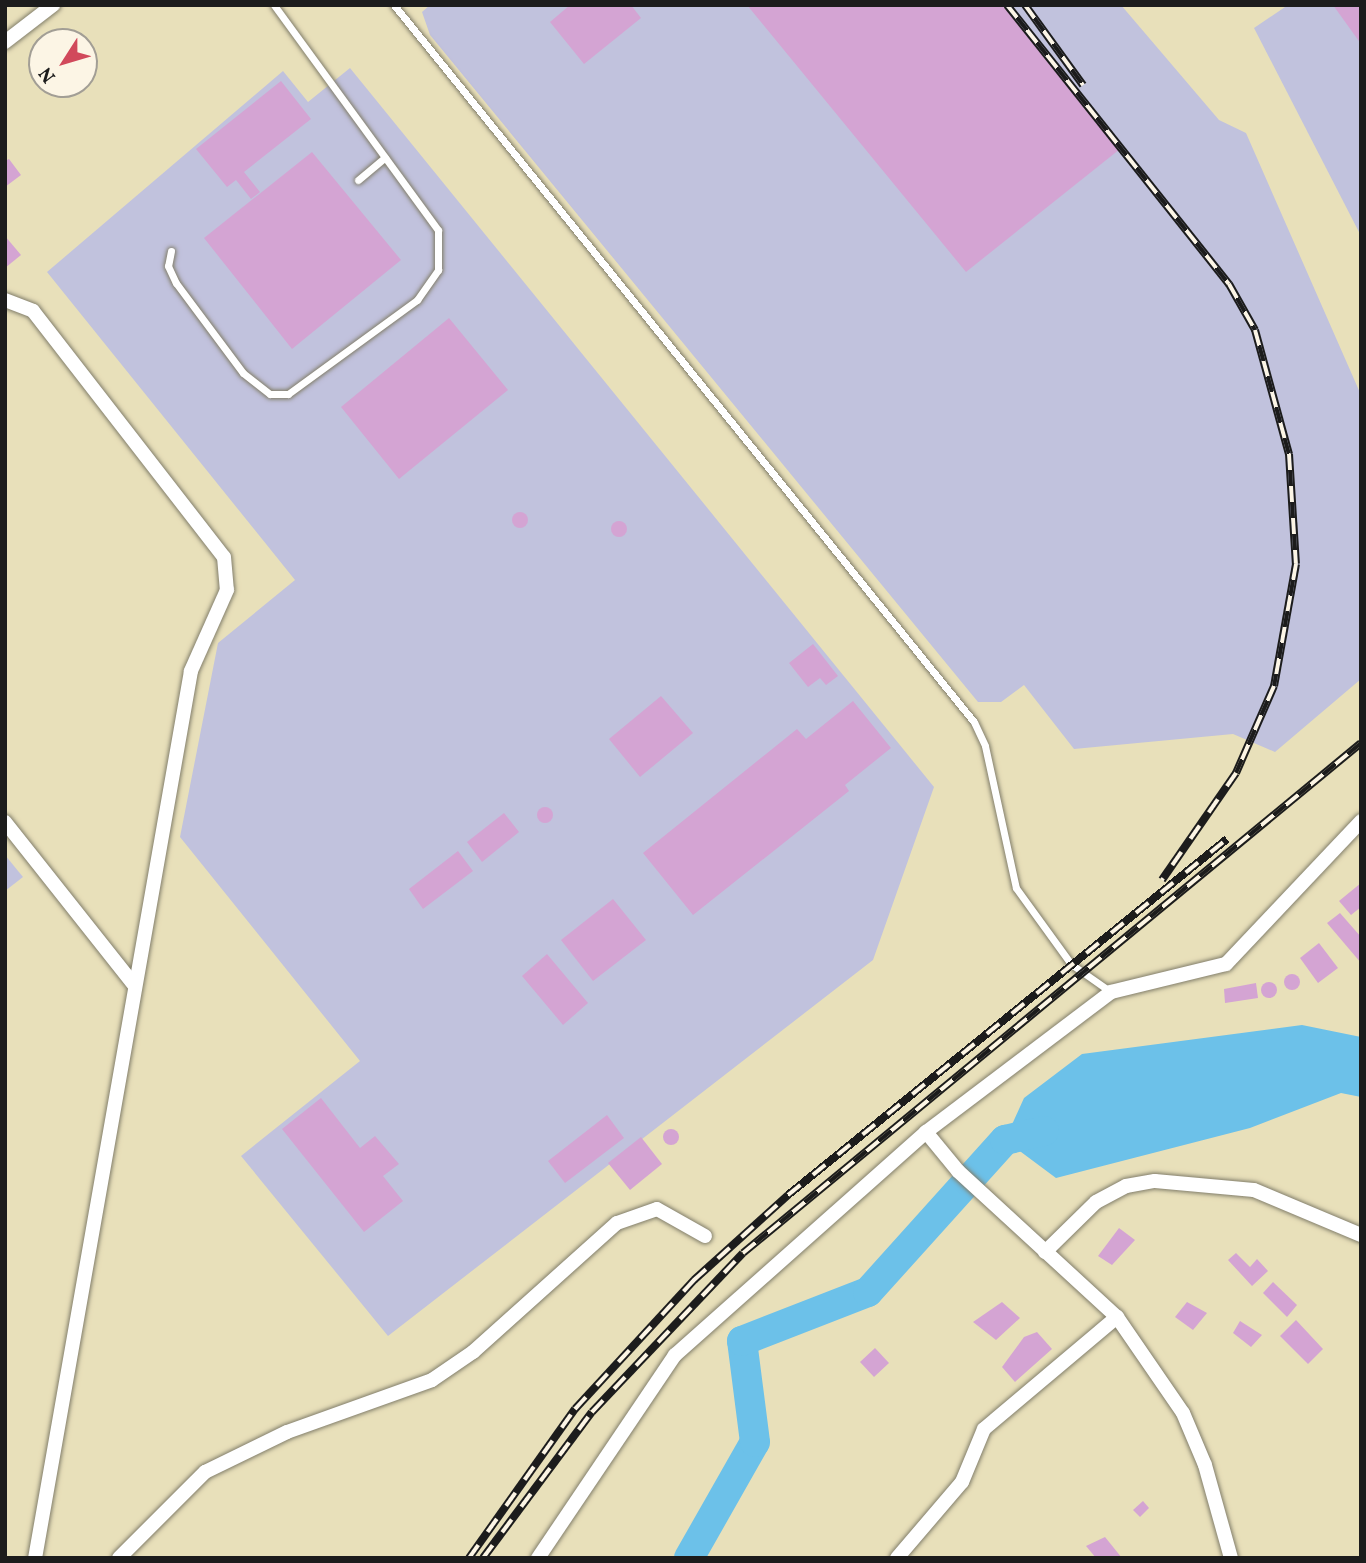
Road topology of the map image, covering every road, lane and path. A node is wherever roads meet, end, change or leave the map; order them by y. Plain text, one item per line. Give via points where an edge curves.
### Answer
1 (53, 5) edge
2 (274, 5) edge
3 (394, 5) edge
4 (5, 42) edge
5 (385, 157) junction
6 (358, 180) dead end
7 (171, 251) dead end
8 (5, 300) edge
9 (1361, 821) edge
10 (5, 822) edge
11 (135, 986) junction
12 (1111, 992) junction
13 (926, 1132) junction
14 (1361, 1235) edge
15 (705, 1236) dead end
16 (1045, 1252) junction
17 (1117, 1317) junction
18 (35, 1558) edge
19 (119, 1558) edge
20 (538, 1558) edge
21 (897, 1558) edge
22 (1231, 1558) edge

1 - 4 street
2 - 5 lane
3 - 12 lane via 974,722 1016,888 1070,964
5 - 6 lane
5 - 7 lane via 438,230 438,270 417,300 288,394 270,394 243,373 176,283 167,266
8 - 11 street via 33,311 224,557 226,590 191,671
9 - 12 street via 1226,964
10 - 11 street
11 - 18 street
12 - 13 street
13 - 16 street via 958,1171
13 - 20 street via 675,1355
14 - 16 street via 1254,1190 1155,1181 1126,1186 1096,1202
15 - 19 street via 657,1209 617,1223 474,1352 432,1380 287,1432 205,1472
16 - 17 street
17 - 21 street via 984,1429 962,1482
17 - 22 street via 1182,1413 1205,1465

